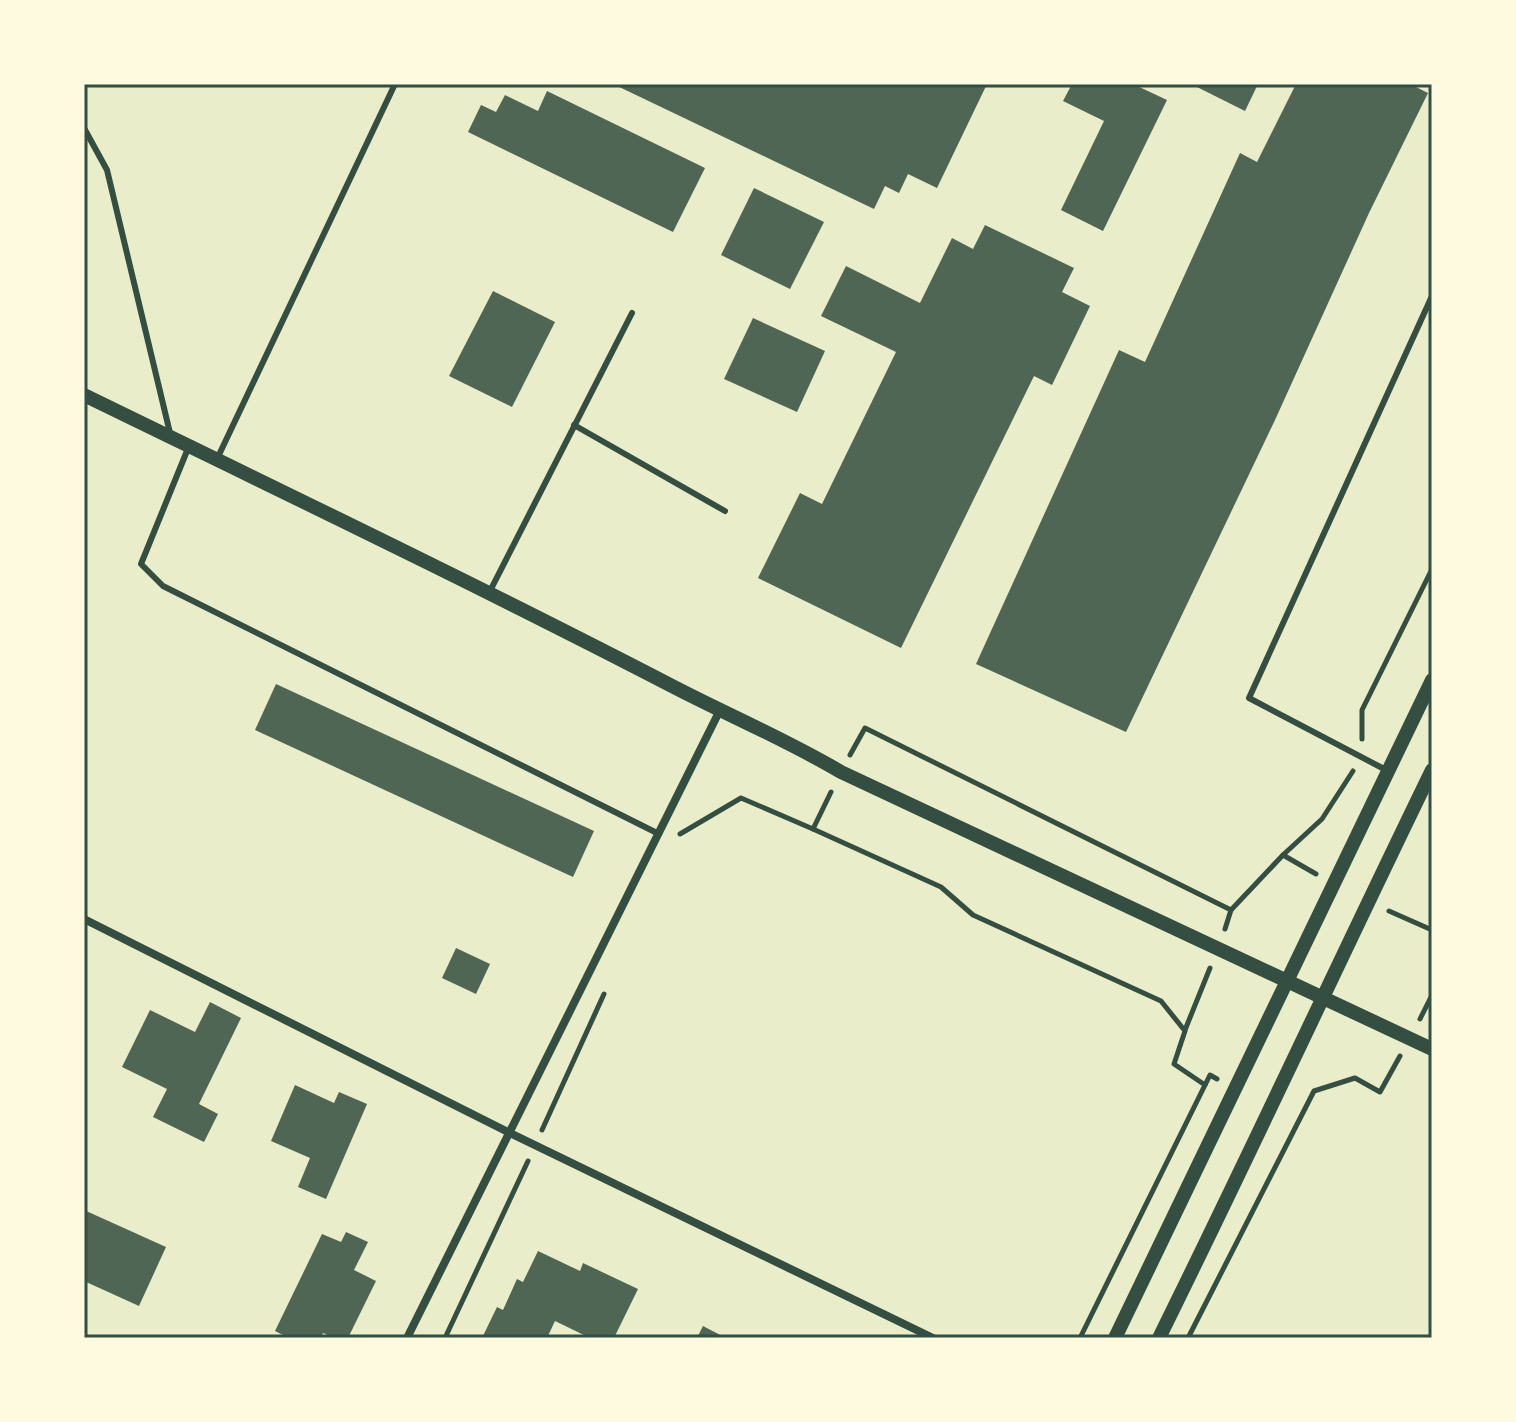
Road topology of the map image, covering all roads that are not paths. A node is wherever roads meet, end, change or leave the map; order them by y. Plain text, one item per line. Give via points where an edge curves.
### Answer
1 (395, 84) edge
2 (84, 128) edge
3 (1432, 296) edge
4 (632, 313) dead end
5 (84, 395) edge
6 (574, 425) junction
7 (171, 437) junction
8 (189, 445) junction
9 (217, 459) junction
10 (725, 511) dead end
11 (490, 591) junction
12 (1432, 680) edge
13 (720, 710) junction
14 (1432, 770) edge
15 (1388, 771) junction
16 (659, 834) junction
17 (84, 919) edge
18 (1286, 979) junction
19 (1322, 997) junction
20 (1432, 1049) edge
21 (508, 1132) junction
22 (407, 1338) edge
23 (933, 1338) edge
24 (1115, 1338) edge
25 (1159, 1338) edge

1 - 9 lane
2 - 7 lane via 107,170
3 - 15 lane via 1249,698
4 - 6 lane
5 - 7 street
6 - 10 lane
6 - 11 lane
7 - 8 street
8 - 9 street
8 - 16 lane via 141,564 163,586
9 - 11 street
11 - 13 street
12 - 15 street
13 - 16 street
13 - 18 street via 841,772
14 - 19 street
15 - 18 street
16 - 21 street
17 - 21 street
18 - 19 street
18 - 24 street
19 - 20 street
19 - 25 street
21 - 22 street
21 - 23 street

